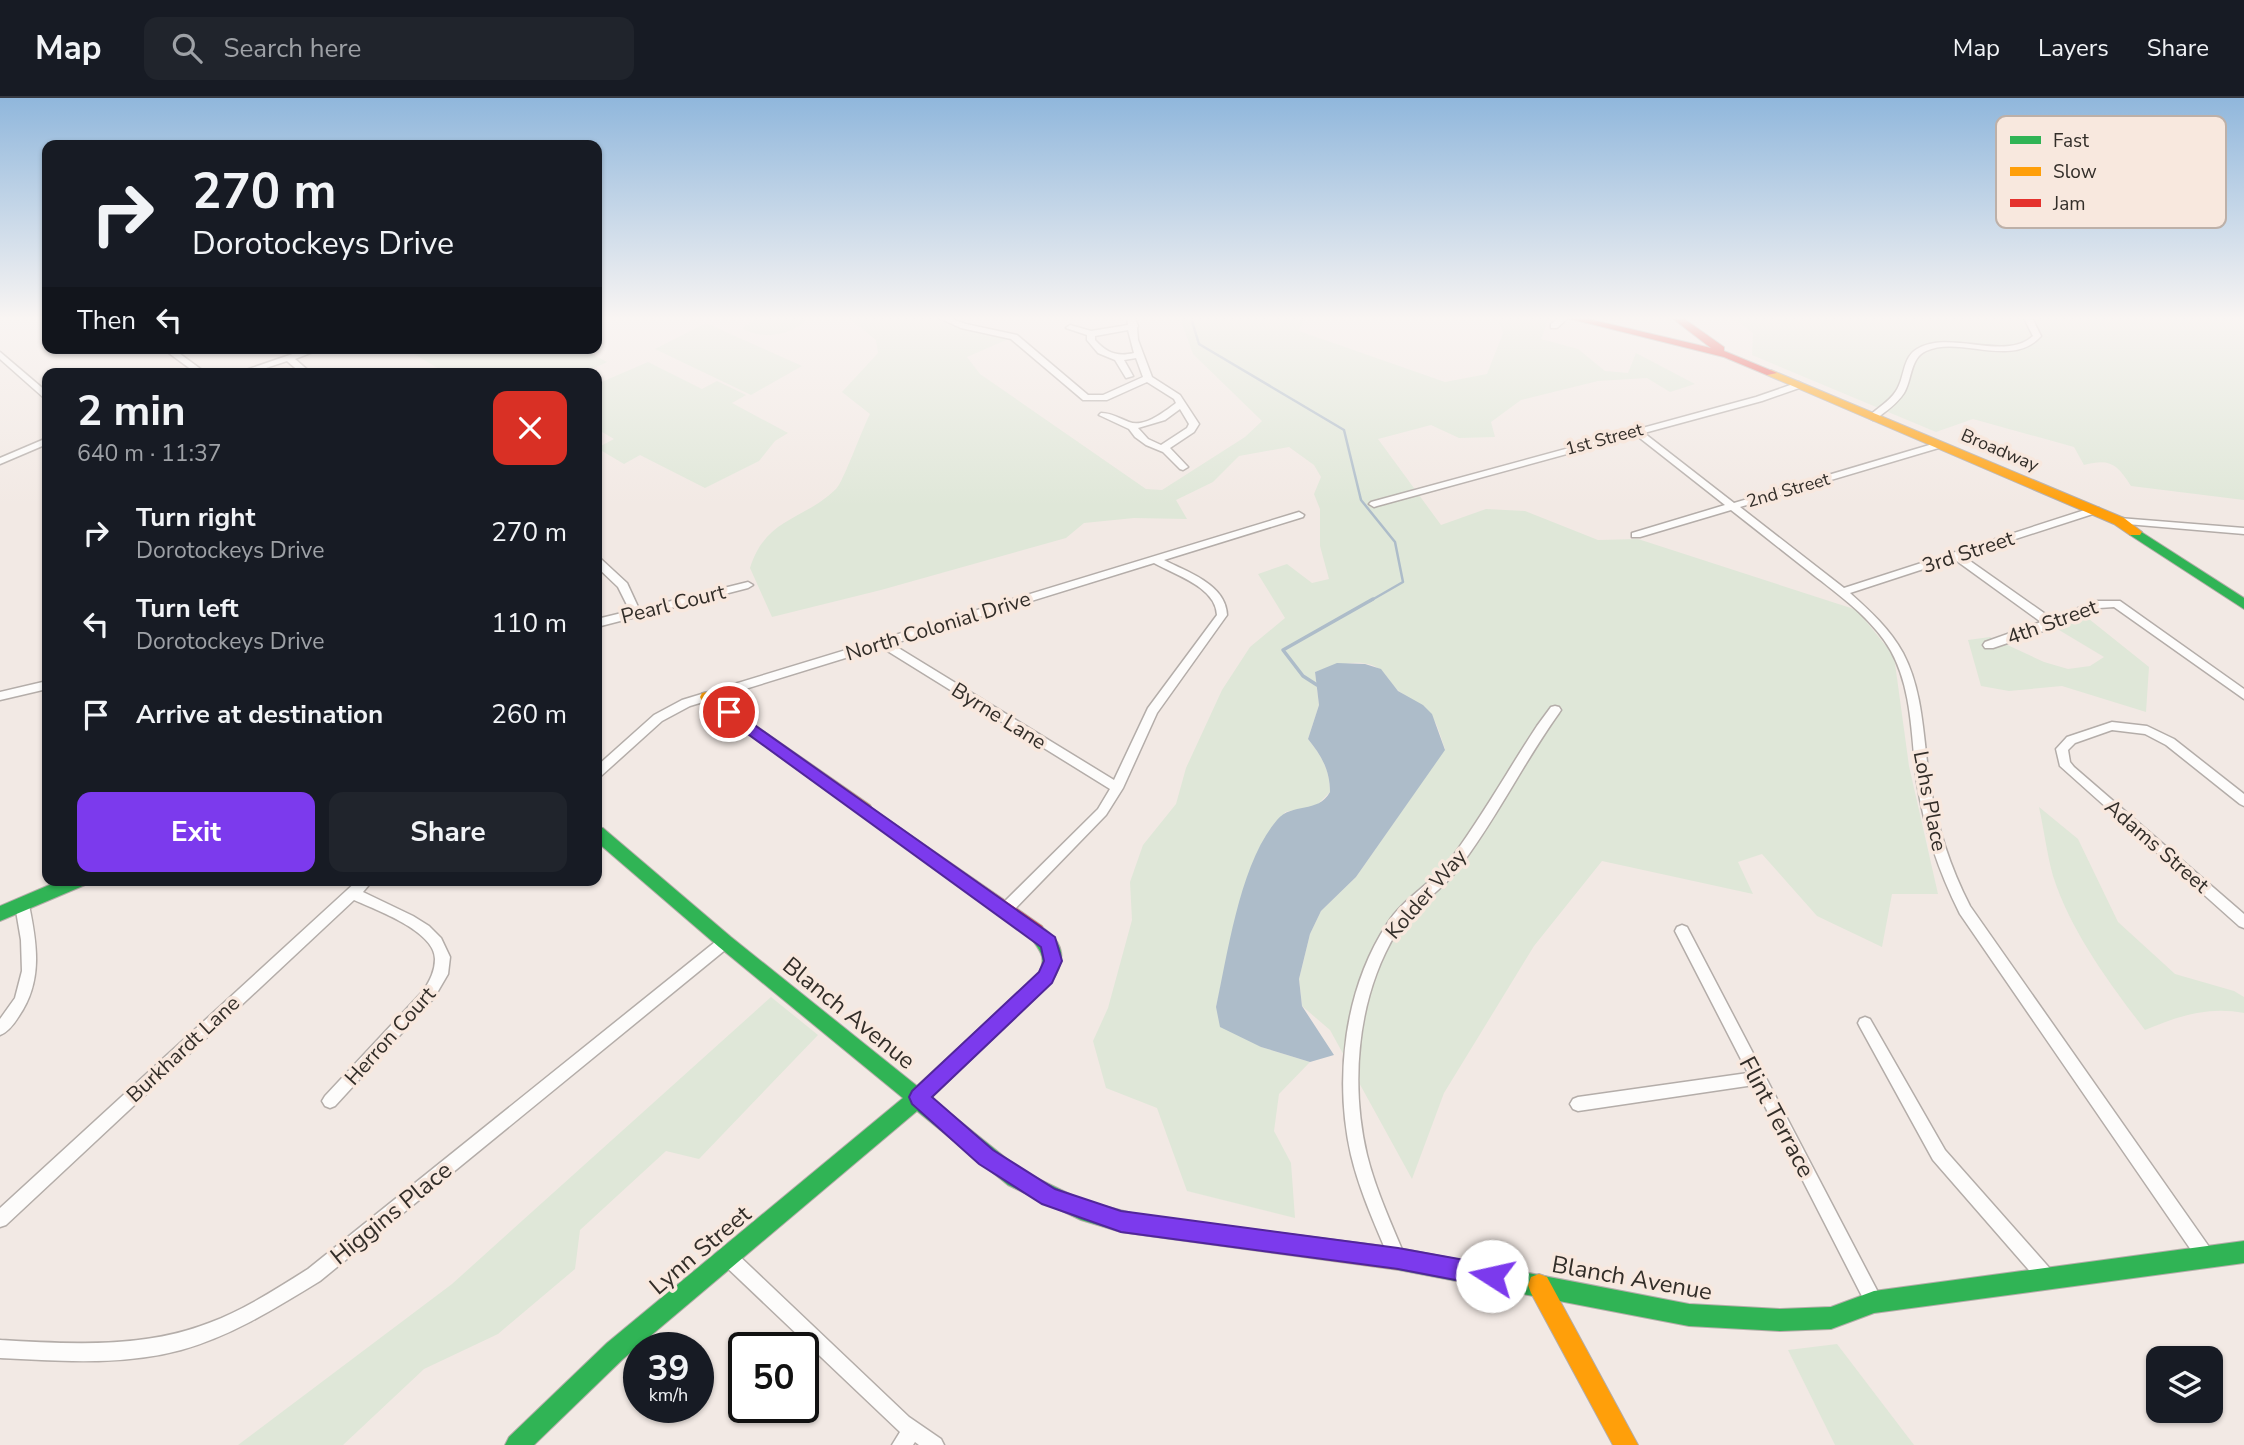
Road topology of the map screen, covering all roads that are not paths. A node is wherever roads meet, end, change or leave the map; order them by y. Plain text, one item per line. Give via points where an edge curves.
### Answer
1 (1066, 381) edge
2 (1142, 381) edge
3 (1153, 381) edge
4 (1789, 381) edge
5 (1904, 381) edge
6 (1799, 385) junction
7 (1180, 404) junction
8 (1878, 413) junction
9 (1104, 415) dead end
10 (1133, 427) junction
11 (1636, 430) junction
12 (42, 443) edge
13 (1939, 445) junction
14 (1165, 448) junction
15 (0, 461) edge
16 (1183, 467) dead end
17 (1374, 504) dead end
18 (1732, 506) junction
19 (2095, 510) junction
20 (1299, 515) dead end
21 (2119, 521) junction
22 (2244, 531) edge
23 (1636, 535) dead end
24 (1955, 555) junction
25 (1156, 560) junction
26 (602, 566) edge
27 (748, 585) dead end
28 (1842, 592) junction
29 (2244, 604) edge
30 (636, 613) junction
31 (602, 622) edge
32 (2051, 624) junction
33 (882, 643) junction
34 (1989, 645) dead end
35 (42, 686) edge
36 (2244, 695) edge
37 (0, 696) edge
38 (707, 697) junction
39 (1555, 710) dead end
40 (602, 768) edge
41 (1117, 788) junction
42 (2244, 801) edge
43 (602, 837) edge
44 (65, 886) edge
45 (361, 886) edge
46 (353, 893) junction
47 (22, 905) junction
48 (1006, 909) junction
49 (0, 914) edge
50 (2244, 922) edge
51 (1682, 931) dead end
52 (725, 942) junction
53 (1865, 1023) dead end
54 (0, 1029) edge
55 (1757, 1078) junction
56 (919, 1097) junction
57 (330, 1101) dead end
58 (1578, 1104) dead end
59 (0, 1219) edge
60 (2244, 1252) edge
61 (727, 1256) junction
62 (2206, 1257) junction
63 (1398, 1259) junction
64 (2047, 1278) junction
65 (1539, 1285) junction
66 (1874, 1302) junction
67 (0, 1349) edge
68 (907, 1438) edge
69 (517, 1445) edge
70 (935, 1445) edge
71 (1626, 1445) edge

1 - 2 street via 1086,398 1095,399
3 - 7 street
4 - 6 street, Broadway
5 - 8 street via 1902,390
6 - 8 street, Broadway
6 - 11 street, 1st Street
7 - 10 street via 1162,418
7 - 14 street via 1194,424
8 - 13 street, Broadway
9 - 10 street
10 - 14 street via 1152,446
11 - 17 street, 1st Street
11 - 18 street, Lohs Place
12 - 15 street
13 - 18 street, 2nd Street
13 - 19 street, Broadway
14 - 16 street
18 - 23 street, 2nd Street
18 - 28 street, Lohs Place
19 - 21 street, Broadway
19 - 24 street, 3rd Street
20 - 25 street, North Colonial Drive
21 - 22 street
21 - 29 street, Broadway
24 - 28 street, 3rd Street
24 - 32 street
25 - 33 street, North Colonial Drive
25 - 41 street via 1212,591 1223,608 1152,711
26 - 30 street via 623,585
27 - 30 street, Pearl Court
28 - 62 street, Lohs Place via 1898,654 1911,685 1926,799 1939,856 1965,910
30 - 31 street, Pearl Court
32 - 34 street, 4th Street
32 - 36 street, 4th Street via 2098,605 2116,603
33 - 38 street, North Colonial Drive
33 - 41 street, Byrne Lane
35 - 37 street
38 - 40 street, North Colonial Drive via 658,718
38 - 48 street
39 - 63 street, Kolder Way via 1483,824 1442,880 1393,926 1367,975 1355,1022 1352,1097 1359,1153
41 - 48 street via 1102,812
42 - 50 street, Adams Street via 2170,742 2134,727 2112,726 2065,744 2061,755 2070,770
43 - 52 street, Blanch Avenue
44 - 47 street
45 - 46 street, Burkhardt Lane
46 - 57 street, Herron Court via 430,934 444,952 445,965 429,994
46 - 59 street, Burkhardt Lane
47 - 49 street
47 - 54 street via 30,949 29,982 14,1015
48 - 56 street, Lynn Street via 1049,943 1051,970
51 - 55 street, Flint Terrace
52 - 56 street, Blanch Avenue
52 - 67 street, Higgins Place via 314,1275 271,1302 204,1334 141,1349
53 - 64 street via 1939,1155
55 - 58 street
55 - 66 street, Flint Terrace
56 - 61 street, Lynn Street
56 - 63 street, Blanch Avenue via 1015,1178 1082,1210 1121,1222
60 - 62 street, Blanch Avenue
61 - 68 street
61 - 69 street, Lynn Street via 615,1351
62 - 64 street, Blanch Avenue
63 - 65 street, Blanch Avenue
64 - 66 street, Blanch Avenue
65 - 66 street, Blanch Avenue via 1689,1315 1728,1318 1836,1317
65 - 71 street
68 - 70 street

